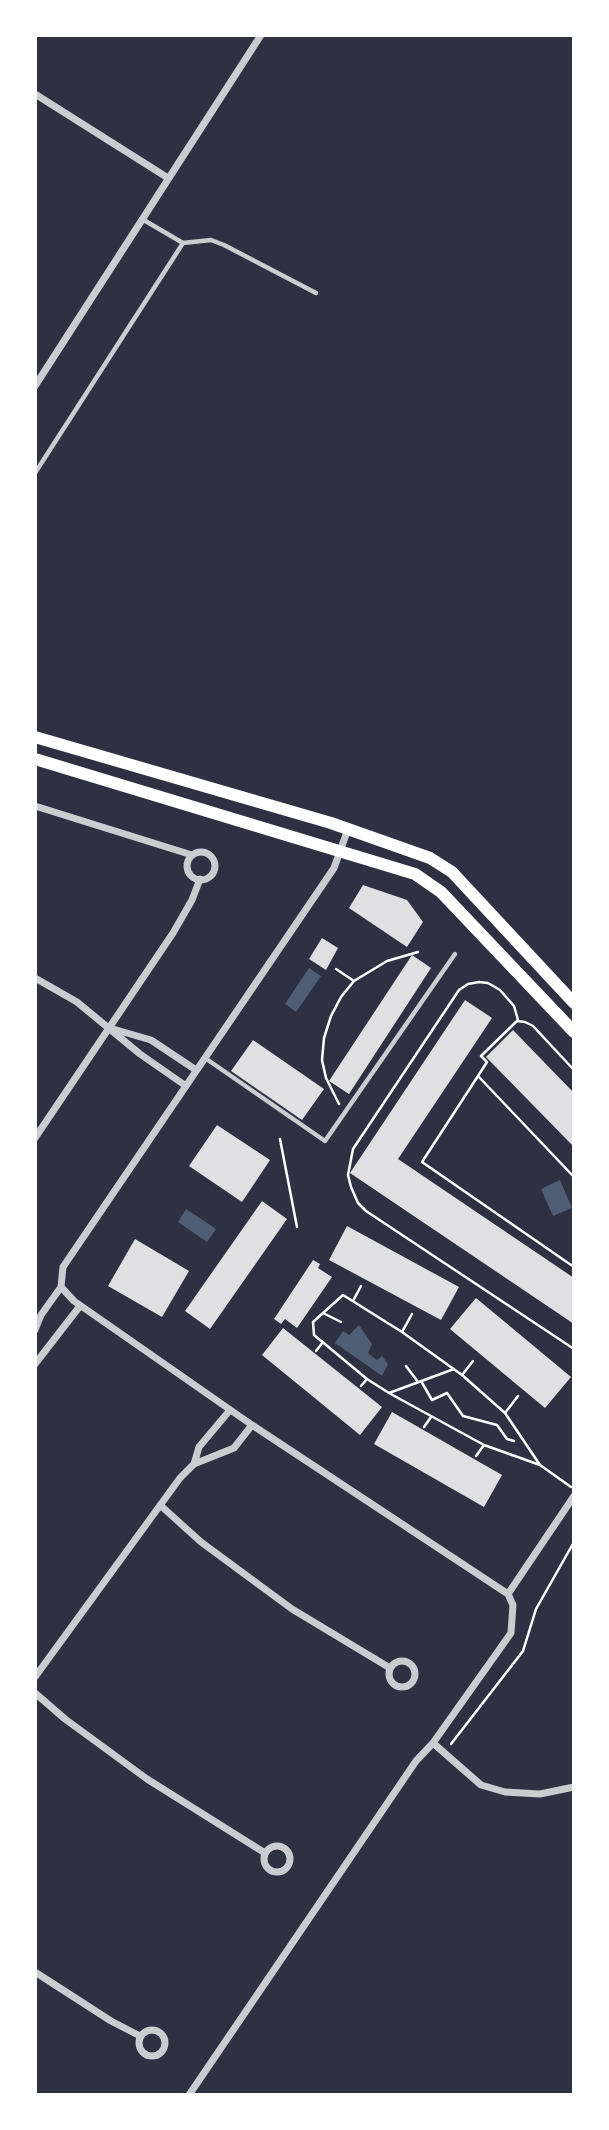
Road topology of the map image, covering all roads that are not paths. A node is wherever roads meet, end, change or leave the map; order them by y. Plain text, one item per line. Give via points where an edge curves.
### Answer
1 (261, 35) edge
2 (35, 94) edge
3 (168, 178) junction
4 (142, 219) junction
5 (183, 243) junction
6 (316, 293) dead end
7 (35, 386) edge
8 (35, 472) edge
9 (35, 737) edge
10 (35, 759) edge
11 (35, 806) edge
12 (348, 829) junction
13 (340, 850) junction
14 (192, 855) junction
15 (200, 879) junction
16 (456, 954) dead end
17 (35, 978) edge
18 (574, 1003) edge
19 (109, 1028) junction
20 (574, 1032) edge
21 (204, 1058) junction
22 (197, 1070) junction
23 (186, 1086) junction
24 (35, 1138) edge
25 (61, 1287) junction
26 (80, 1306) junction
27 (35, 1330) edge
28 (35, 1364) edge
29 (230, 1410) junction
30 (252, 1425) junction
31 (194, 1464) junction
32 (574, 1496) edge
33 (160, 1505) junction
34 (508, 1594) junction
35 (390, 1668) dead end
36 (35, 1677) edge
37 (35, 1693) edge
38 (433, 1742) junction
39 (574, 1787) edge
40 (265, 1853) dead end
41 (35, 1972) edge
42 (140, 2036) dead end
43 (189, 2095) edge

1 - 3 street
2 - 3 street
3 - 4 street
4 - 5 lane
4 - 7 street
5 - 6 lane via 211,240 225,245
5 - 8 lane
9 - 12 main road
10 - 13 main road
11 - 14 street
12 - 13 street
12 - 18 main road via 442,864
13 - 20 main road via 400,869 441,891
13 - 21 street via 334,868
14 - 15 street via 188,868
14 - 15 street via 205,852 214,861 212,874
15 - 19 street via 173,933
16 - 21 lane via 325,1141
17 - 19 street via 77,1002
19 - 22 street via 150,1040
19 - 23 street
19 - 24 street
21 - 22 street
22 - 23 street
23 - 25 street via 63,1267
25 - 26 street
25 - 27 street
26 - 28 street
26 - 29 street
29 - 30 street
29 - 31 street via 199,1447
30 - 31 street via 234,1448
30 - 34 street
31 - 33 street
32 - 34 street
33 - 35 street via 201,1542 292,1609
33 - 36 street
34 - 38 street via 513,1605 511,1633
37 - 40 street via 147,1779
38 - 39 street via 481,1785 540,1794
38 - 43 street
41 - 42 street

